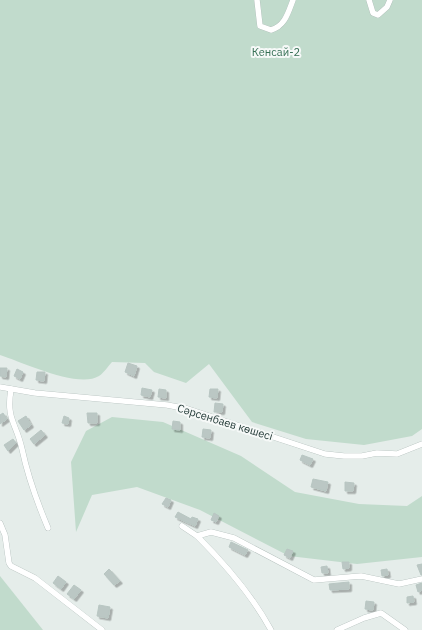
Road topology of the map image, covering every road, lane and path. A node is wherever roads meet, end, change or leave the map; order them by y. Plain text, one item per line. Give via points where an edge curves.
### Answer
1 (257, 0) edge
2 (292, 0) edge
3 (369, 0) edge
4 (390, 0) edge
5 (0, 387) edge
6 (12, 389) junction
7 (422, 444) edge
8 (0, 523) edge
9 (182, 526) dead end
10 (48, 528) dead end
11 (197, 536) junction
12 (422, 580) edge
13 (102, 630) edge
14 (271, 630) edge
15 (340, 630) edge
16 (405, 630) edge

1 - 2 street via 260,26 271,30 286,19
3 - 4 street via 373,13 378,15 387,7
5 - 6 street, Сәрсенбаев көшесі
6 - 7 street, Сәрсенбаев көшесі via 188,409 329,454 397,454
6 - 10 street via 10,416 22,448 32,489
8 - 13 street via 11,566 35,578
9 - 11 street
11 - 12 street via 211,532 234,538 314,580 361,576 399,584
11 - 14 street via 245,591
15 - 16 street via 381,613

